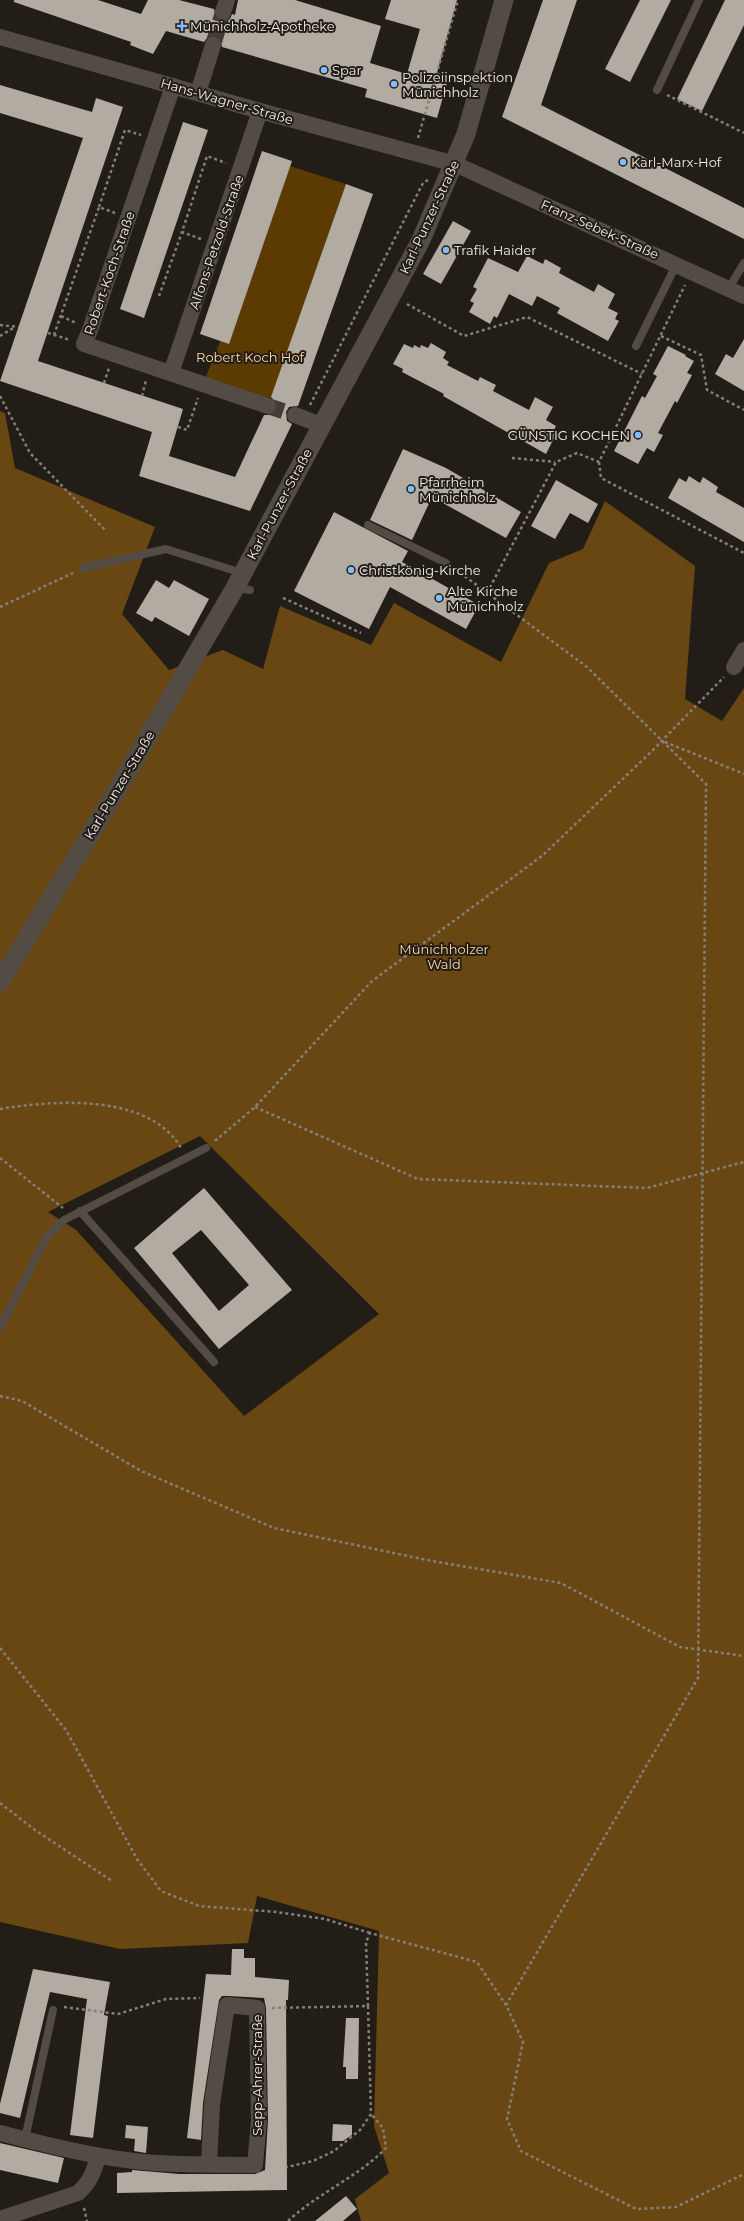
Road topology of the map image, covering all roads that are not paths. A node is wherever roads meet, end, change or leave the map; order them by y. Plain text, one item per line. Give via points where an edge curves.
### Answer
1 (504, 0) edge
2 (698, 0) edge
3 (0, 37) edge
4 (213, 45) tunnel mouth
5 (173, 86) junction
6 (657, 90) road end
7 (198, 93) junction
8 (260, 111) junction
9 (455, 164) junction
10 (677, 263) junction
11 (744, 263) edge
12 (729, 288) junction
13 (744, 296) edge
14 (636, 346) dead end
15 (171, 373) junction
16 (268, 406) tunnel mouth
17 (295, 415) tunnel mouth
18 (321, 425) junction
19 (368, 525) dead end
20 (446, 563) road end
21 (83, 568) road end
22 (242, 584) junction
23 (744, 650) edge
24 (739, 669) edge
25 (0, 982) edge
26 (206, 1148) road end
27 (80, 1211) junction
28 (0, 1328) edge
29 (214, 1362) dead end
30 (53, 2010) road end
31 (0, 2133) edge
32 (25, 2139) junction
33 (98, 2156) junction
34 (209, 2164) junction
35 (0, 2219) edge

1 - 9 street, Karl-Punzer-Straße
2 - 6 lane
3 - 5 street, Hans-Wagner-Straße
4 - 7 street
5 - 7 street, Hans-Wagner-Straße
5 - 15 street, Robert-Koch-Straße via 84,344
7 - 8 street, Hans-Wagner-Straße
8 - 9 street, Hans-Wagner-Straße
8 - 15 street, Alfons-Petzold-Straße
9 - 10 street, Franz-Sebek-Straße
9 - 18 street, Karl-Punzer-Straße via 421,240
10 - 12 street, Franz-Sebek-Straße
10 - 14 lane
11 - 12 lane
12 - 13 street, Franz-Sebek-Straße
15 - 16 street, Robert-Koch-Straße
17 - 18 street
18 - 22 street, Karl-Punzer-Straße
19 - 20 lane
21 - 22 lane via 166,550
22 - 25 street, Karl-Punzer-Straße
23 - 24 street
26 - 27 lane
27 - 28 lane via 46,1238
27 - 29 lane
30 - 32 lane
31 - 32 street, Sepp-Ahrer-Straße
32 - 33 street, Sepp-Ahrer-Straße
33 - 34 street, Sepp-Ahrer-Straße via 135,2161
33 - 35 street via 93,2174 78,2192
34 - 34 street, Sepp-Ahrer-Straße via 255,2165 259,2120 257,2008 227,2005 212,2104

